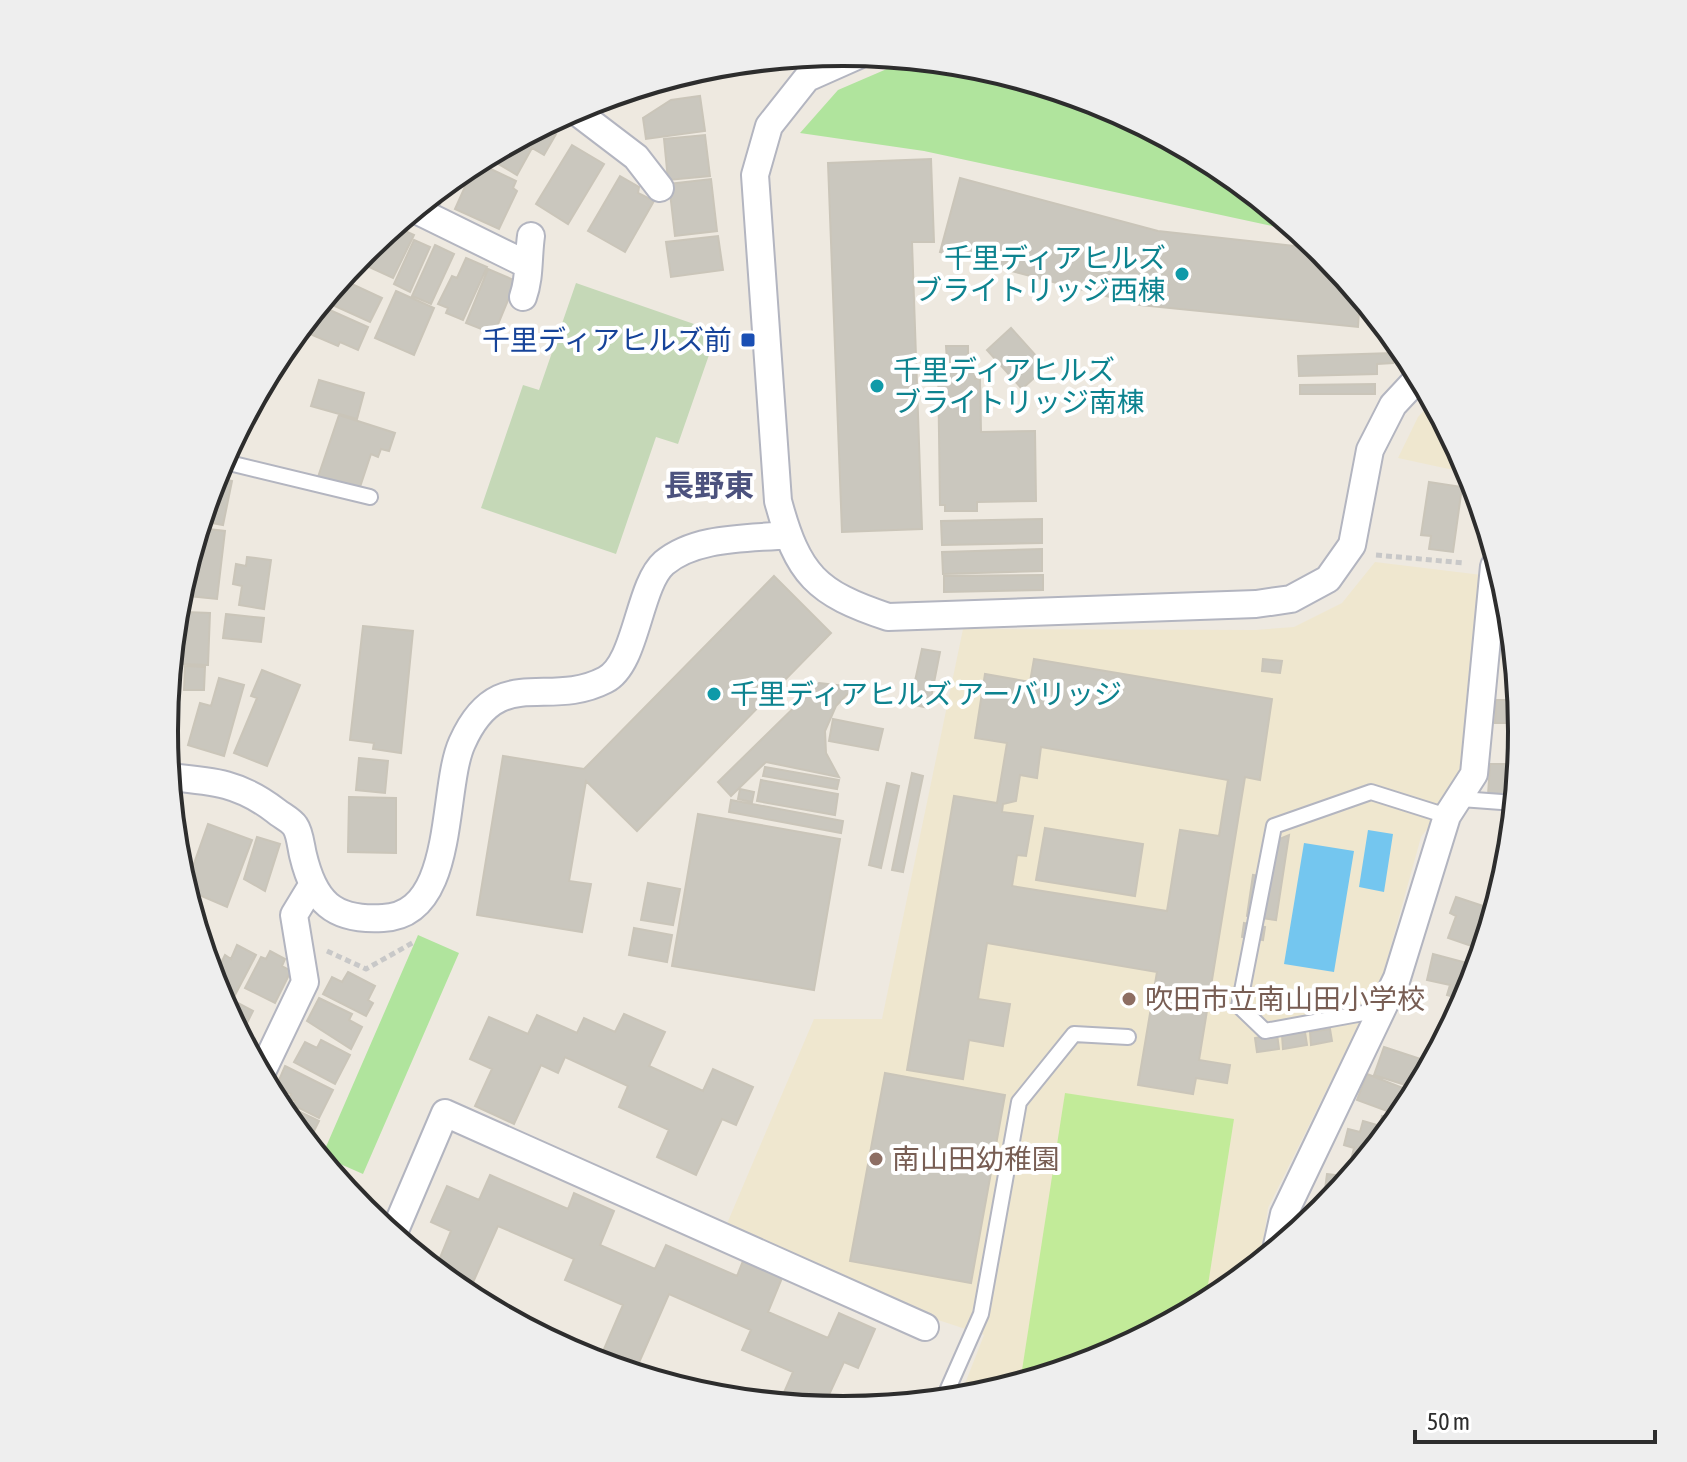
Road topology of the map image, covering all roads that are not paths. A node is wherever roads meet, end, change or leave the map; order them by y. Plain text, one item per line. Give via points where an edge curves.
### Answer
1 (833, 66) edge
2 (586, 119) edge
3 (660, 188) dead end
4 (425, 214) edge
5 (531, 236) dead end
6 (526, 264) junction
7 (523, 297) dead end
8 (1411, 386) edge
9 (235, 464) edge
10 (370, 497) dead end
11 (787, 535) junction
12 (1493, 590) edge
13 (180, 778) edge
14 (1504, 804) edge
15 (1454, 807) junction
16 (311, 887) junction
17 (1380, 1010) junction
18 (1128, 1037) dead end
19 (267, 1061) edge
20 (398, 1224) edge
21 (1280, 1233) edge
22 (925, 1327) dead end
23 (949, 1387) edge

1 - 11 street via 807,78 769,126 755,175 778,501
2 - 3 street via 636,157
4 - 6 street
5 - 6 street
6 - 7 street
8 - 11 street via 1393,405 1370,450 1352,545 1328,579 1291,599 888,617 845,602 807,574
9 - 10 lane
11 - 16 street via 698,545 663,564 644,600 629,648 610,678 579,692 523,690 487,703 461,744 435,880 411,907 386,918 349,915 327,905
12 - 15 street via 1474,774
13 - 16 street via 223,781 259,798 296,827
14 - 15 lane
15 - 17 street via 1397,978
15 - 17 lane via 1371,792 1274,826 1239,1006 1265,1031
16 - 19 street via 294,915 305,982
17 - 21 street
18 - 23 lane via 1074,1034 1019,1102 981,1314
20 - 22 street via 445,1113

